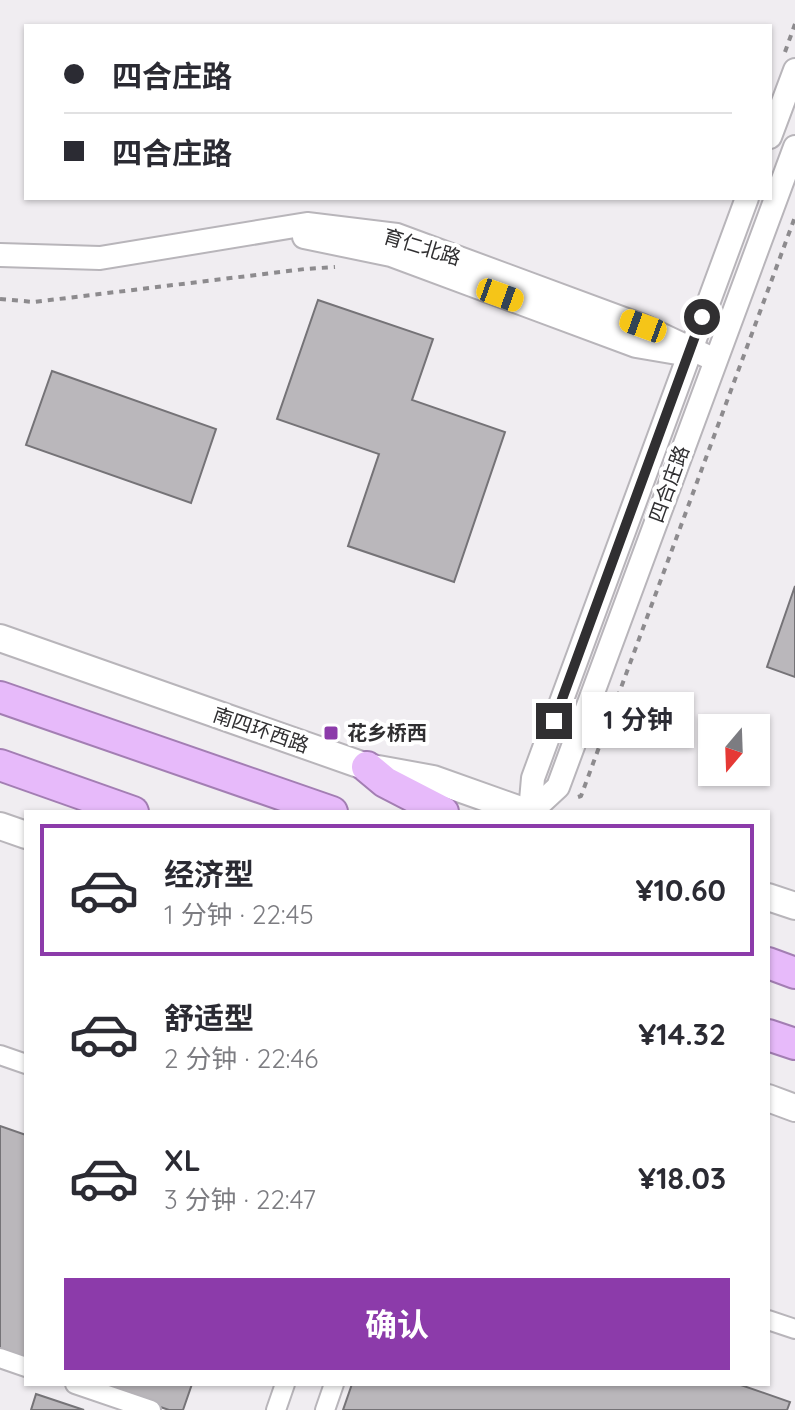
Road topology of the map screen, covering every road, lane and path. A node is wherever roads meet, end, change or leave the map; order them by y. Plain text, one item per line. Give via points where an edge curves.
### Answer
1 (795, 70) edge
2 (772, 132) edge
3 (795, 147) edge
4 (746, 200) edge
5 (0, 255) edge
6 (344, 267) dead end
7 (0, 268) edge
8 (0, 299) edge
9 (689, 352) junction
10 (715, 360) junction
11 (0, 638) edge
12 (0, 697) edge
13 (0, 765) edge
14 (367, 767) junction
15 (127, 810) edge
16 (326, 810) edge
17 (439, 810) edge
18 (523, 810) edge
19 (529, 810) edge
20 (531, 810) edge
21 (0, 826) edge
22 (24, 834) edge
23 (770, 898) edge
24 (795, 906) edge
25 (770, 964) edge
26 (795, 973) edge
27 (770, 1036) edge
28 (795, 1044) edge
29 (0, 1055) edge
30 (24, 1063) edge
31 (770, 1099) edge
32 (795, 1108) edge
33 (770, 1321) edge
34 (795, 1329) edge
35 (0, 1358) edge
36 (24, 1366) edge
37 (81, 1386) edge
38 (284, 1386) edge
39 (333, 1386) edge
40 (151, 1410) edge
41 (276, 1410) edge
42 (325, 1410) edge

1 - 2 street
3 - 10 street, 四合庄路
4 - 9 street, 四合庄路
5 - 9 street, 育仁北路 via 100,258 307,224 397,235 643,326
6 - 8 path via 34,302
7 - 9 street, 育仁北路 via 103,269 304,236 391,255 636,346
9 - 10 street, 育仁北路
9 - 19 street, 四合庄路 via 533,778
10 - 20 street, 四合庄路 via 558,787
11 - 14 main road, 南四环西路
12 - 16 highway
13 - 15 highway
14 - 17 highway
14 - 18 main road, 南四环西路 via 433,779
21 - 22 main road
23 - 24 main road
25 - 26 highway
27 - 28 highway
29 - 30 street
31 - 32 main road
33 - 34 street
35 - 36 street
37 - 40 street
38 - 41 street
39 - 42 street

